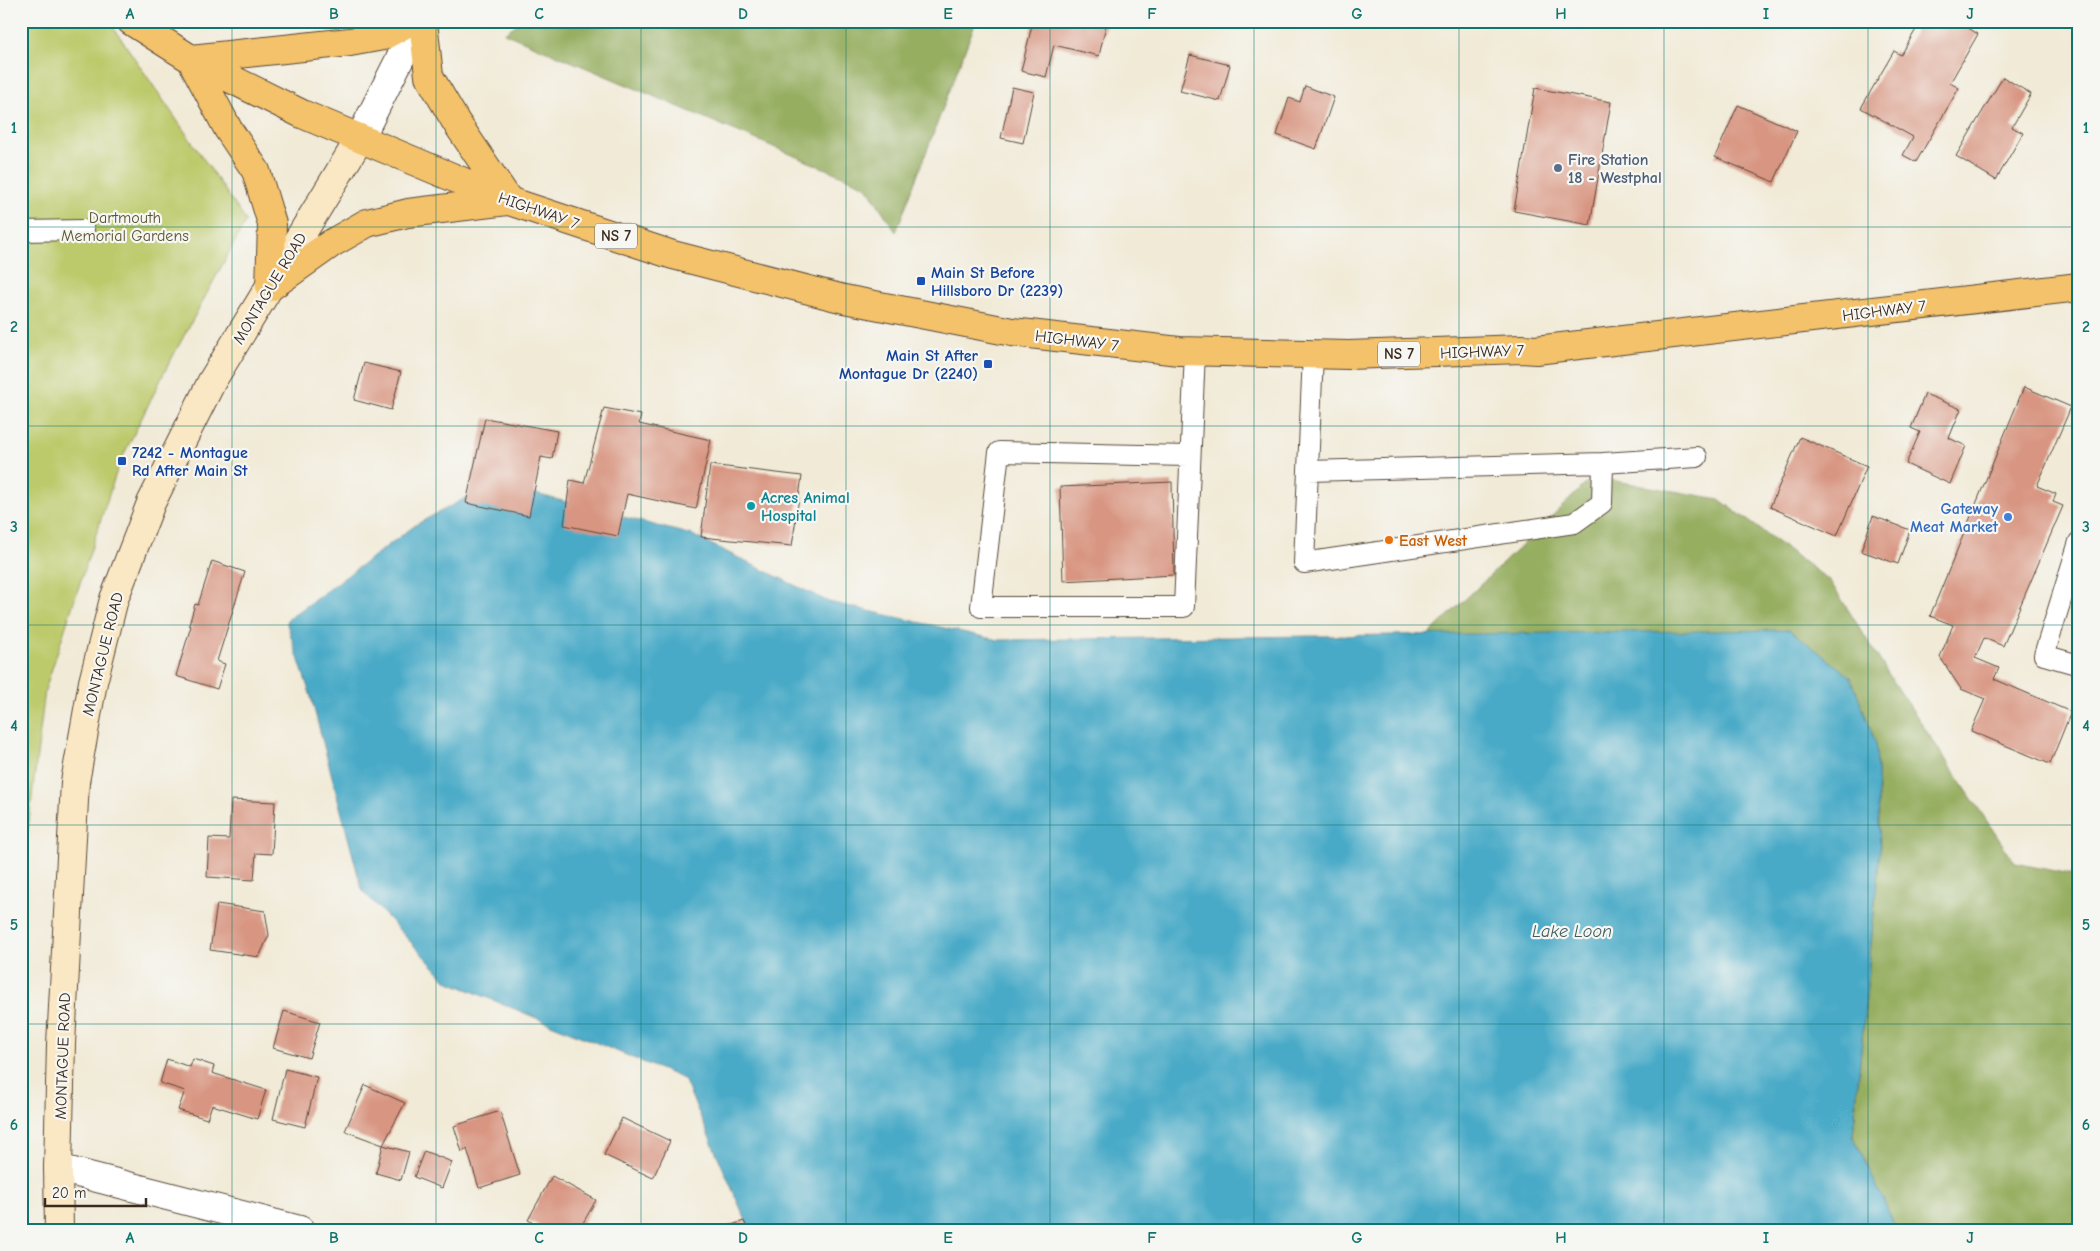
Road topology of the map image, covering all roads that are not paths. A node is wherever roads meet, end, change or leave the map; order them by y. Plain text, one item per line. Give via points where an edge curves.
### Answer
1 (131, 21) edge
2 (411, 21) edge
3 (419, 21) edge
4 (423, 21) edge
5 (191, 59) junction
6 (359, 140) junction
7 (509, 201) junction
8 (84, 230) dead end
9 (21, 231) edge
10 (270, 287) junction
11 (2079, 287) edge
12 (1195, 351) junction
13 (1313, 354) junction
14 (1189, 456) junction
15 (1697, 457) dead end
16 (1604, 463) junction
17 (1308, 471) junction
18 (2079, 542) edge
19 (2079, 665) edge
20 (58, 1168) junction
21 (59, 1230) edge
22 (300, 1230) edge

1 - 5 main road, HIGHWAY 7 / NS 7
2 - 5 main road via 383,36 350,42
3 - 6 street
4 - 7 main road via 429,76
5 - 6 main road, HIGHWAY 7 / NS 7
5 - 10 main road via 228,129 256,171 272,224
6 - 7 main road, HIGHWAY 7 / NS 7
6 - 10 street, MONTAGUE ROAD
7 - 10 main road via 408,213 367,223 332,243
7 - 12 main road, HIGHWAY 7 / NS 7 via 673,255 844,299 1012,332 1179,352
8 - 9 lane
10 - 20 street, MONTAGUE ROAD via 212,381 151,503 114,599 92,682 75,782
11 - 13 main road, HIGHWAY 7 / NS 7 via 1536,350
12 - 13 main road, HIGHWAY 7 / NS 7
12 - 14 lane
13 - 17 lane
14 - 14 lane via 1184,606 981,607 999,452
15 - 16 lane
16 - 17 lane
16 - 17 lane via 1602,503 1574,523 1304,563
18 - 19 lane via 2044,655
20 - 21 street, MONTAGUE ROAD
20 - 22 street

